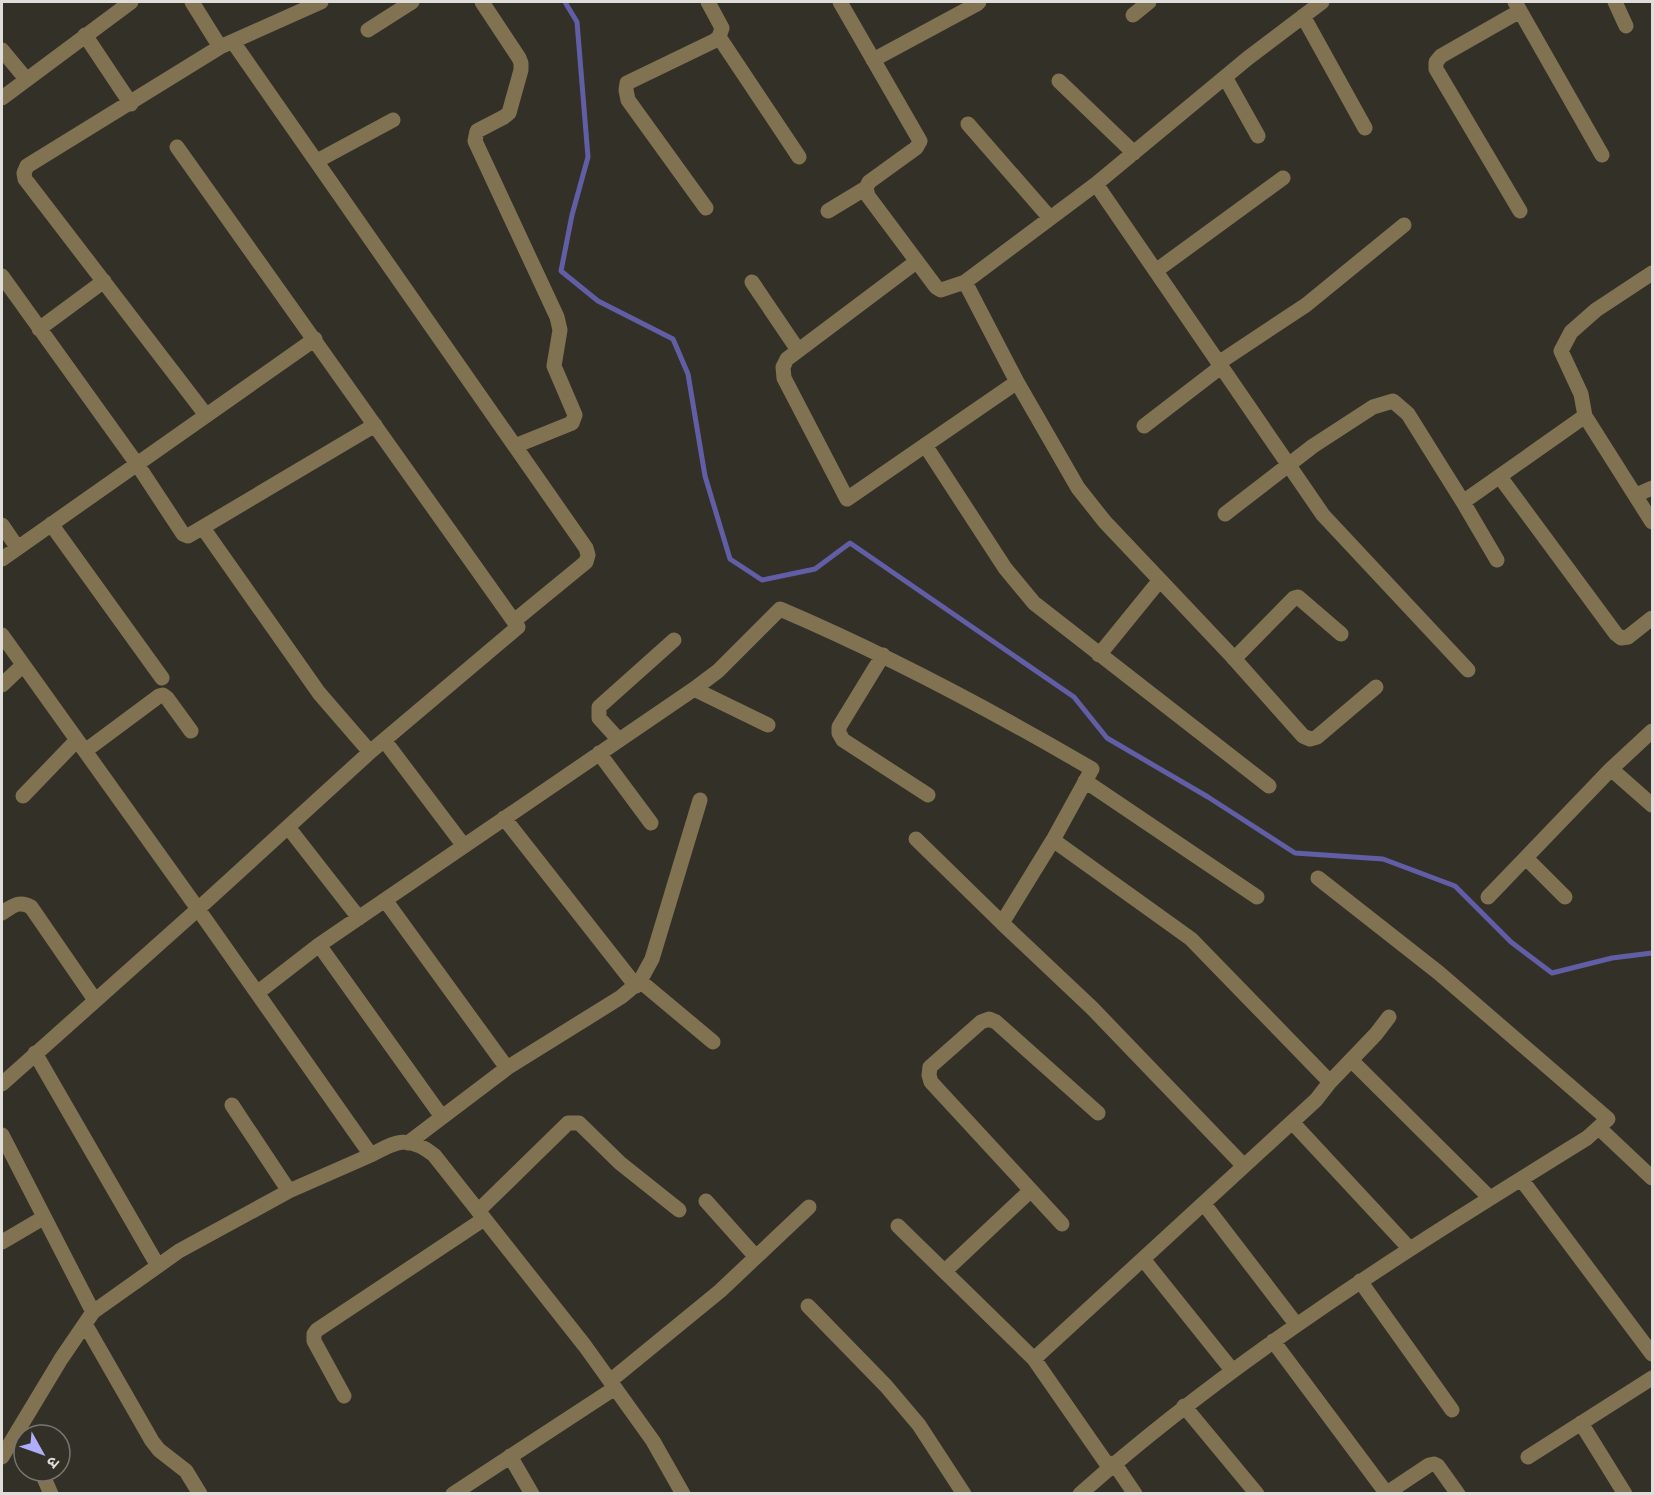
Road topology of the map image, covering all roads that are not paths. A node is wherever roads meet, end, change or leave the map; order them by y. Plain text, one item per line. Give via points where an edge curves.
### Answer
1 (131, 2) edge
2 (192, 2) edge
3 (321, 2) edge
4 (412, 2) edge
5 (482, 2) edge
6 (708, 2) edge
7 (840, 2) edge
8 (979, 2) edge
9 (1149, 2) edge
10 (1322, 2) edge
11 (1615, 2) edge
12 (1517, 6) edge
13 (1132, 15) dead end
14 (1303, 16) junction
15 (1626, 26) dead end
16 (368, 30) dead end
17 (85, 35) junction
18 (719, 37) junction
19 (227, 45) junction
20 (2, 50) edge
21 (873, 60) junction
22 (1225, 77) junction
23 (26, 79) junction
24 (1059, 81) dead end
25 (2, 98) edge
26 (131, 104) junction
27 (393, 120) dead end
28 (968, 124) dead end
29 (1365, 128) dead end
30 (1258, 136) dead end
31 (177, 147) dead end
32 (1134, 153) junction
33 (1602, 155) dead end
34 (799, 157) dead end
35 (317, 161) junction
36 (1283, 178) dead end
37 (1096, 184) junction
38 (866, 188) junction
39 (706, 208) dead end
40 (828, 211) dead end
41 (1520, 211) dead end
42 (1050, 218) junction
43 (1404, 225) dead end
44 (916, 262) junction
45 (1156, 270) junction
46 (1653, 273) edge
47 (2, 276) edge
48 (104, 281) junction
49 (752, 282) dead end
50 (965, 282) junction
51 (39, 329) junction
52 (315, 339) junction
53 (798, 351) junction
54 (1221, 364) junction
55 (1017, 382) junction
56 (206, 415) junction
57 (1585, 416) junction
58 (375, 425) junction
59 (1144, 426) dead end
60 (925, 445) junction
61 (515, 446) junction
62 (137, 464) junction
63 (1289, 464) junction
64 (1500, 477) junction
65 (1653, 488) edge
66 (1636, 495) junction
67 (1463, 502) junction
68 (1225, 514) dead end
69 (1653, 522) edge
70 (51, 524) junction
71 (2, 525) edge
72 (203, 528) junction
73 (17, 548) junction
74 (2, 559) edge
75 (1497, 560) dead end
76 (1160, 580) junction
77 (1653, 618) edge
78 (514, 621) junction
79 (1341, 634) dead end
80 (2, 635) edge
81 (674, 640) dead end
82 (883, 655) junction
83 (1099, 655) junction
84 (1234, 659) junction
85 (23, 665) junction
86 (1468, 670) dead end
87 (162, 678) dead end
88 (2, 685) edge
89 (1376, 687) dead end
90 (694, 689) junction
91 (768, 724) dead end
92 (191, 731) dead end
93 (1653, 731) edge
94 (384, 740) junction
95 (618, 740) junction
96 (81, 746) junction
97 (370, 752) junction
98 (599, 753) junction
99 (1611, 769) junction
100 (1086, 781) junction
101 (1269, 786) dead end
102 (927, 795) dead end
103 (23, 796) dead end
104 (700, 800) dead end
105 (1653, 806) edge
106 (504, 818) junction
107 (651, 823) dead end
108 (288, 827) junction
109 (916, 839) dead end
110 (1053, 840) junction
111 (465, 846) junction
112 (1526, 858) junction
113 (1318, 878) dead end
114 (1257, 897) dead end
115 (1488, 897) dead end
116 (1565, 897) dead end
117 (385, 900) junction
118 (198, 909) junction
119 (2, 913) edge
120 (358, 918) junction
121 (1002, 923) junction
122 (319, 945) junction
123 (638, 983) junction
124 (257, 993) junction
125 (95, 1000) junction
126 (1389, 1017) dead end
127 (712, 1041) dead end
128 (35, 1053) junction
129 (1351, 1060) junction
130 (507, 1068) junction
131 (1330, 1082) junction
132 (2, 1084) edge
133 (232, 1104) dead end
134 (1098, 1113) dead end
135 (442, 1117) junction
136 (1292, 1122) junction
137 (1599, 1128) junction
138 (2, 1135) edge
139 (408, 1143) junction
140 (371, 1155) junction
141 (1244, 1166) junction
142 (1653, 1178) edge
143 (1521, 1179) junction
144 (290, 1191) junction
145 (1030, 1191) junction
146 (1490, 1198) junction
147 (706, 1201) dead end
148 (1204, 1204) junction
149 (809, 1207) dead end
150 (679, 1210) dead end
151 (481, 1215) junction
152 (43, 1218) junction
153 (1062, 1224) dead end
154 (898, 1226) dead end
155 (2, 1242) edge
156 (1410, 1249) junction
157 (756, 1257) junction
158 (1143, 1259) junction
159 (158, 1266) junction
160 (945, 1271) junction
161 (1360, 1281) junction
162 (808, 1306) dead end
163 (89, 1318) junction
164 (1296, 1324) junction
165 (1273, 1341) junction
166 (1653, 1354) edge
167 (1034, 1359) junction
168 (1232, 1371) junction
169 (1653, 1378) edge
170 (613, 1384) junction
171 (344, 1396) dead end
172 (1184, 1406) junction
173 (1452, 1410) dead end
174 (26, 1423) edge
175 (1581, 1423) junction
176 (12, 1443) edge
177 (2, 1456) edge
178 (510, 1456) junction
179 (1528, 1457) dead end
180 (1111, 1465) junction
181 (1387, 1493) edge
182 (200, 1494) edge
183 (453, 1494) edge
184 (532, 1494) edge
185 (683, 1494) edge
186 (964, 1494) edge
187 (1080, 1494) edge
188 (1135, 1494) edge
189 (1257, 1494) edge
190 (1458, 1494) edge
191 (1625, 1494) edge

1 - 17 street
2 - 19 street
3 - 19 street
4 - 16 street
5 - 61 street via 519,58 521,70 508,113 477,131 476,141 560,323 554,366 575,415 572,423
6 - 18 street via 722,28
7 - 21 street
8 - 21 street
9 - 13 street
10 - 14 street
11 - 15 street
12 - 33 street
12 - 41 street via 1441,56 1436,69
14 - 22 street
14 - 29 street
17 - 23 street
17 - 26 street
18 - 34 street
18 - 39 street via 627,83 626,90 628,100
19 - 26 street
19 - 35 street
20 - 23 street
21 - 38 street via 920,141
22 - 30 street
22 - 32 street
23 - 25 street
24 - 32 street
26 - 48 street via 27,166 24,173
27 - 35 street
28 - 42 street
31 - 52 street
32 - 37 street
35 - 61 street
36 - 45 street
37 - 42 street
37 - 45 street
38 - 40 street
38 - 44 street
42 - 50 street
43 - 54 street via 1306,305
44 - 50 street via 941,290
44 - 53 street
45 - 54 street
46 - 57 street via 1596,310 1571,332 1561,351 1581,394
47 - 51 street
48 - 51 street
48 - 56 street
49 - 53 street
50 - 55 street
51 - 62 street
52 - 56 street
52 - 58 street
53 - 60 street via 787,359 784,378 847,499
54 - 59 street
54 - 63 street
55 - 60 street
55 - 76 street via 1078,488
56 - 62 street
57 - 64 street
57 - 66 street
58 - 72 street
58 - 78 street
60 - 83 street via 1020,588 1048,616
61 - 78 street via 588,555 586,562
62 - 70 street
62 - 72 street via 183,534 191,536
63 - 67 street via 1373,407 1393,401 1408,414
63 - 68 street
63 - 86 street via 1323,515
64 - 67 street
64 - 77 street via 1616,634 1629,637
65 - 66 street
66 - 69 street
67 - 75 street
70 - 73 street
70 - 87 street
71 - 73 street
72 - 97 street via 320,693
73 - 74 street
76 - 83 street
76 - 84 street
78 - 94 street via 518,627
79 - 84 street via 1298,597
80 - 85 street
81 - 95 street via 599,707 599,718
82 - 90 street via 780,609
82 - 100 street via 1015,724 1092,770
82 - 102 street via 839,727 839,734
83 - 101 street
84 - 89 street via 1303,736 1310,739
85 - 88 street
85 - 96 street
90 - 91 street
90 - 95 street
92 - 96 street via 163,695
93 - 99 street
94 - 97 street
94 - 111 street
95 - 98 street
96 - 103 street
96 - 118 street
97 - 108 street
98 - 106 street
98 - 107 street
99 - 105 street
99 - 112 street
100 - 110 street
100 - 114 street
104 - 123 street via 652,958
106 - 111 street
106 - 123 street
108 - 118 street
108 - 120 street
109 - 121 street
110 - 121 street
110 - 131 street via 1191,939
111 - 117 street
112 - 115 street
112 - 116 street
113 - 137 street via 1608,1119
117 - 120 street
117 - 130 street
118 - 124 street
118 - 125 street
119 - 125 street via 19,903 31,907
120 - 122 street
121 - 141 street via 1092,1008
122 - 124 street
122 - 135 street
123 - 127 street
123 - 130 street
124 - 140 street
125 - 128 street
126 - 129 street
128 - 132 street
128 - 159 street
129 - 131 street
129 - 146 street
130 - 135 street
131 - 136 street
133 - 144 street
134 - 145 street via 989,1019 930,1068 930,1082
135 - 139 street
136 - 141 street
136 - 156 street
137 - 142 street
137 - 143 street
138 - 152 street
139 - 140 street via 396,1141
139 - 151 street via 423,1146 434,1155
140 - 144 street
141 - 148 street
143 - 146 street
143 - 166 street
144 - 159 street
145 - 153 street
145 - 160 street
146 - 156 street
147 - 157 street
148 - 158 street
148 - 164 street
149 - 157 street
150 - 151 street via 574,1121
151 - 170 street
151 - 171 street via 317,1330 314,1341
152 - 155 street
152 - 163 street
154 - 160 street
156 - 161 street
157 - 170 street
158 - 167 street
158 - 168 street
159 - 163 street
160 - 167 street
161 - 164 street
161 - 173 street
162 - 186 street via 919,1425
163 - 174 street
163 - 182 street via 152,1441 186,1471
164 - 165 street
165 - 168 street
165 - 181 street
167 - 180 street
168 - 172 street
169 - 175 street
170 - 178 street
170 - 185 street via 653,1441
172 - 180 street
172 - 189 street
175 - 179 street
175 - 191 street
176 - 177 street
178 - 183 street
178 - 184 street
180 - 187 street
180 - 188 street
181 - 190 street via 1434,1464

